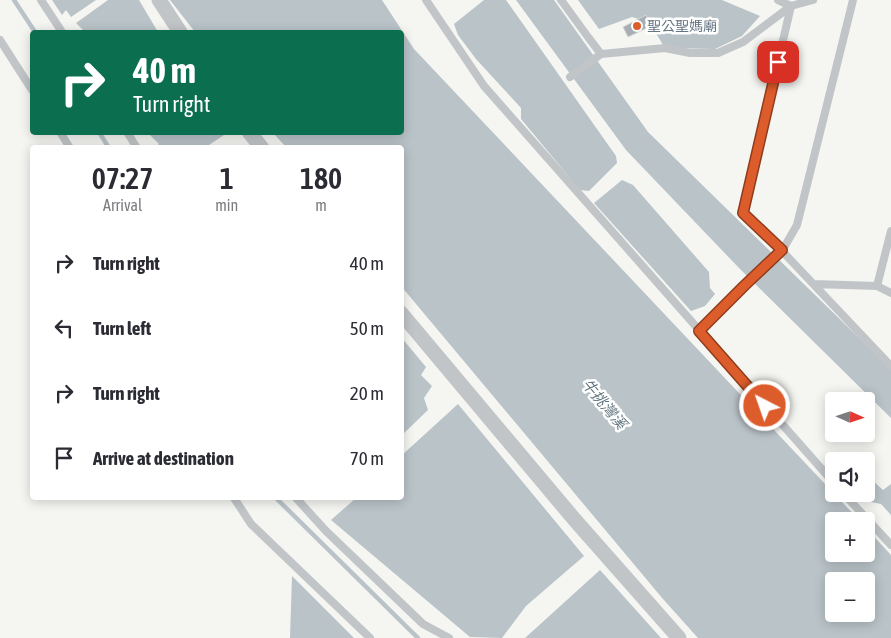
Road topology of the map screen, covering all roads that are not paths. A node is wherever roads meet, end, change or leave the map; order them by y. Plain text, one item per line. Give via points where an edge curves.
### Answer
1 (40, 0) edge
2 (159, 0) edge
3 (426, 0) edge
4 (561, 0) edge
5 (778, 0) edge
6 (814, 0) edge
7 (853, 0) edge
8 (791, 6) junction
9 (61, 30) edge
10 (179, 30) edge
11 (0, 40) edge
12 (599, 55) junction
13 (570, 77) dead end
14 (30, 87) edge
15 (891, 231) edge
16 (782, 250) junction
17 (814, 284) junction
18 (876, 286) junction
19 (891, 293) edge
20 (404, 317) edge
21 (699, 331) junction
22 (891, 366) edge
23 (825, 473) edge
24 (235, 500) edge
25 (298, 500) edge
26 (851, 502) edge
27 (891, 545) edge
28 (370, 638) edge
29 (449, 638) edge
30 (679, 638) edge

1 - 9 lane
2 - 10 street
3 - 21 lane via 484,86
4 - 12 lane
5 - 8 lane
6 - 8 lane
7 - 16 lane via 797,225
8 - 12 lane via 743,42 718,53 690,53 665,48
8 - 16 lane via 743,213
11 - 14 lane
12 - 13 lane
15 - 18 lane
16 - 17 lane
16 - 21 lane
17 - 18 lane
17 - 22 lane
18 - 19 lane
20 - 30 street
21 - 23 lane
24 - 28 lane via 251,524
25 - 29 lane via 423,624
26 - 27 lane

